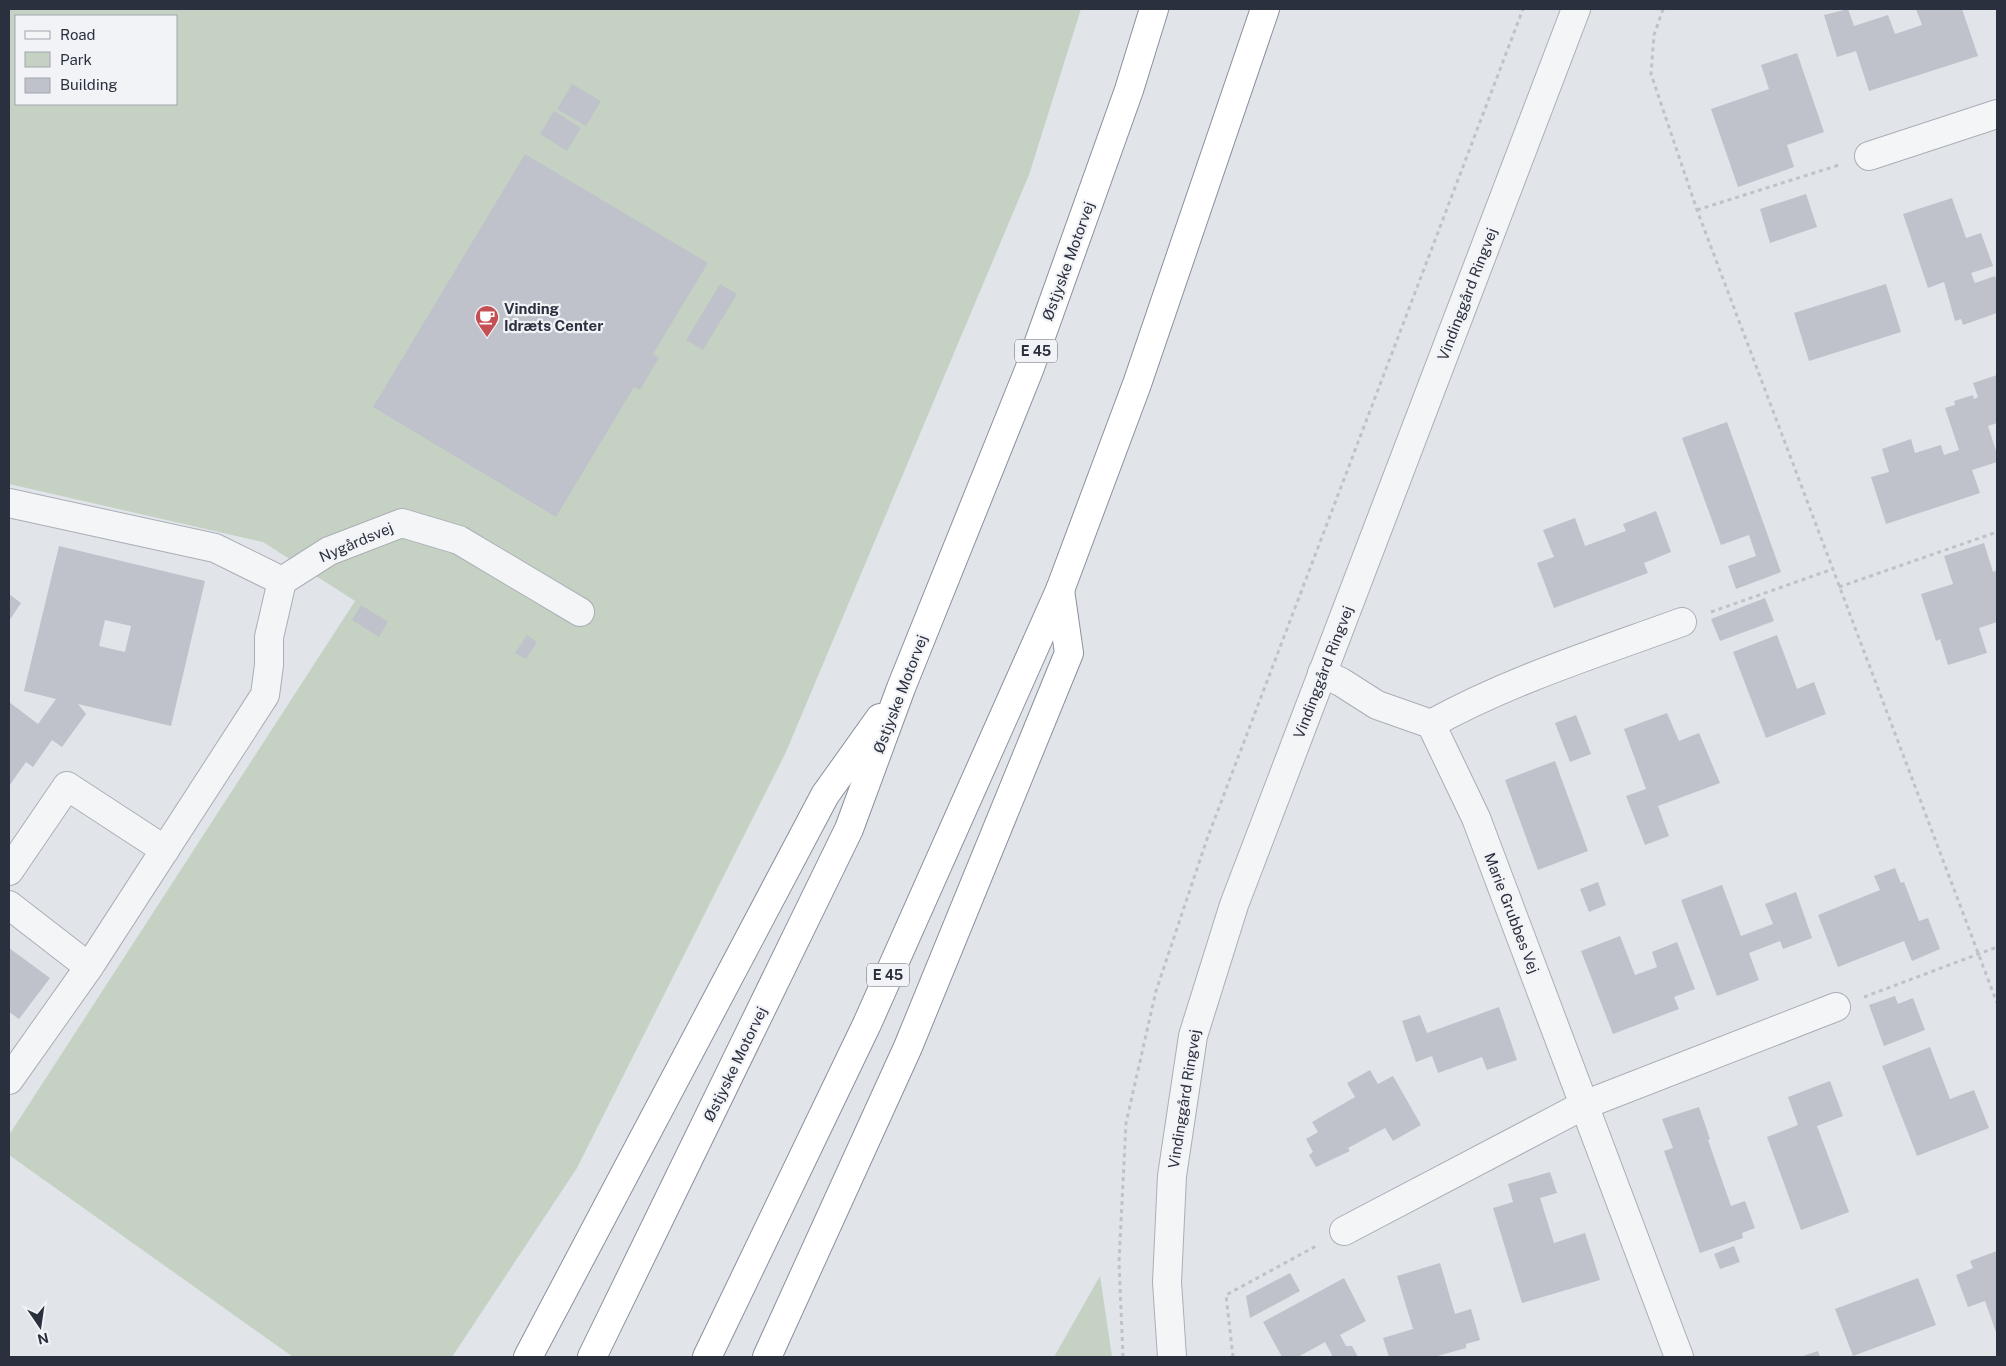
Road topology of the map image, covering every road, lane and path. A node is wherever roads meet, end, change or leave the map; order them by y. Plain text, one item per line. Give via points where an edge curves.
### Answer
1 (1154, 9) edge
2 (1265, 9) edge
3 (1523, 9) edge
4 (1576, 9) edge
5 (1663, 9) edge
6 (1997, 114) edge
7 (1869, 156) joint
8 (1697, 210) junction
9 (9, 503) edge
10 (1997, 532) edge
11 (1833, 569) junction
12 (282, 581) junction
13 (1839, 587) junction
14 (1060, 590) junction
15 (580, 612) dead end
16 (1682, 622) joint
17 (1322, 673) junction
18 (901, 688) junction
19 (1431, 724) junction
20 (165, 850) junction
21 (9, 870) edge
22 (9, 904) edge
23 (1997, 947) edge
24 (1979, 953) junction
25 (89, 967) junction
26 (1997, 1004) edge
27 (1836, 1007) joint
28 (9, 1080) edge
29 (1584, 1105) junction
30 (1344, 1231) joint
31 (528, 1357) edge
32 (592, 1357) edge
33 (707, 1357) edge
34 (767, 1357) edge
35 (1123, 1357) edge
36 (1172, 1357) edge
37 (1233, 1357) edge
38 (1679, 1357) edge

1 - 18 highway, Østjyske Motorvej / E 45 via 1129,90 1029,370
2 - 14 highway, E 45 via 1137,384
3 - 35 path via 1208,839 1156,991 1126,1124 1119,1262
4 - 17 street, Vindinggård Ringvej
5 - 8 path via 1654,35 1651,74
6 - 7 street
7 - 8 path
8 - 11 path
9 - 12 street via 215,548
10 - 13 path
11 - 13 path
11 - 16 path
12 - 15 street, Nygårdsvej via 329,551 402,523 459,540
12 - 20 street via 268,637 265,696
13 - 24 path
14 - 33 highway, E 45 via 866,1024
14 - 34 highway via 1069,653 908,1047
16 - 19 street via 1532,676 1476,699
17 - 19 street via 1377,705
17 - 36 street, Vindinggård Ringvej via 1234,905 1193,1036 1172,1176 1167,1282
18 - 31 highway via 825,795
18 - 32 highway, Østjyske Motorvej / E 45 via 849,829
19 - 29 street, Marie Grubbes Vej via 1476,818
20 - 21 street via 67,786
20 - 25 street
22 - 25 street
23 - 24 path
24 - 26 path
24 - 27 path
25 - 28 street
27 - 29 street
29 - 30 street
29 - 38 street, Marie Grubbes Vej
30 - 37 path via 1226,1295

